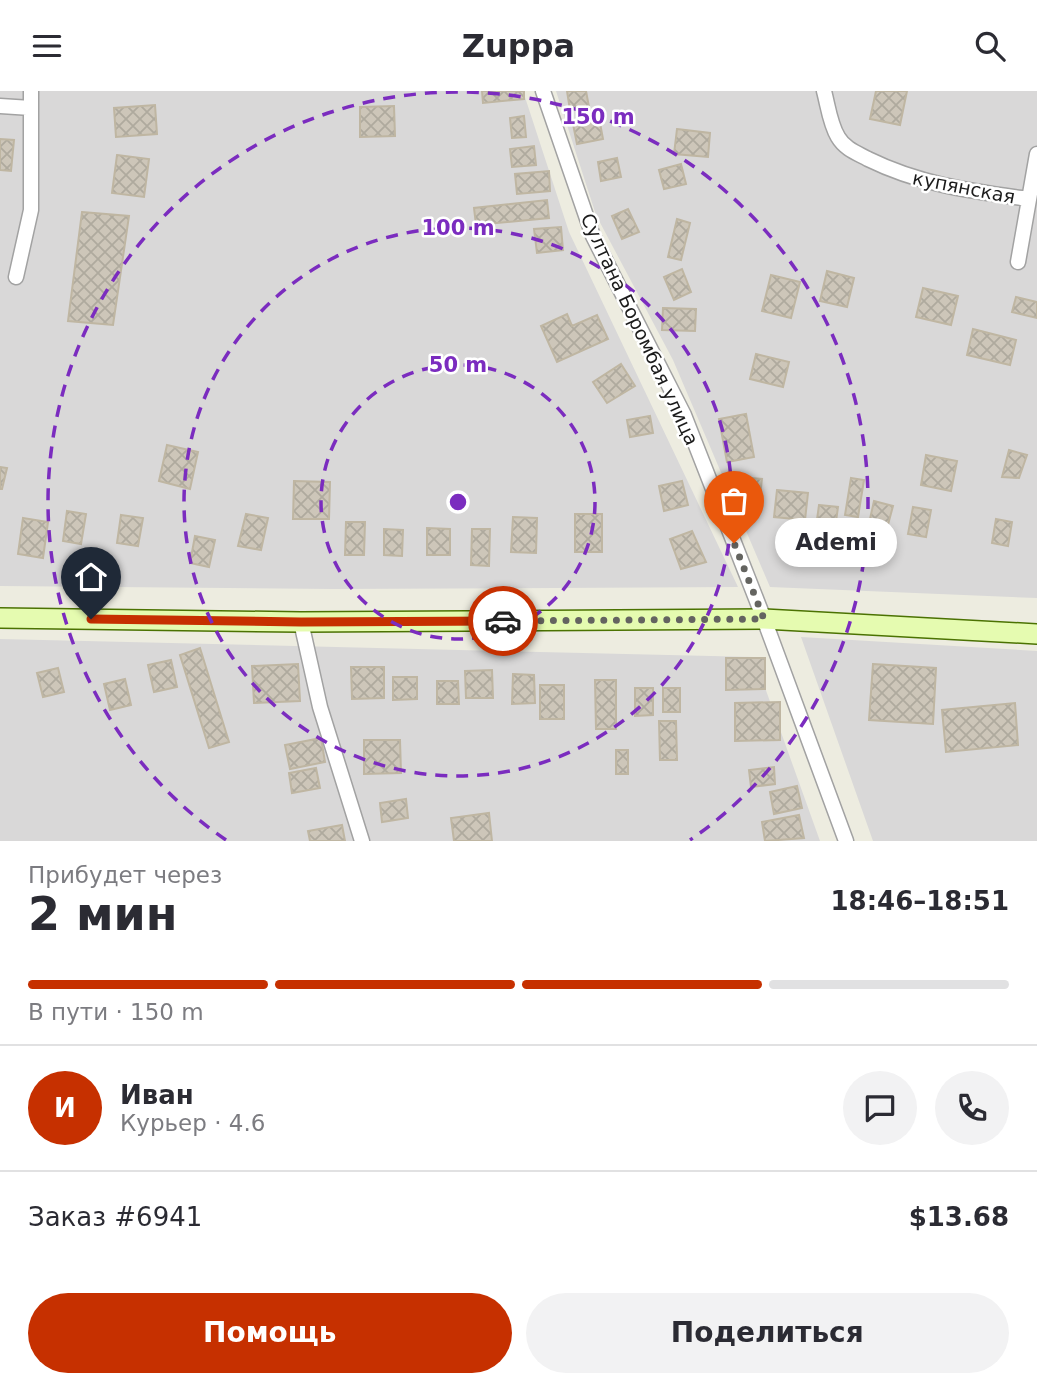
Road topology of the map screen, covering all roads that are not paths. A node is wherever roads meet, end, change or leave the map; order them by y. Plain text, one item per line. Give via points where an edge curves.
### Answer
1 (31, 91) edge
2 (543, 91) edge
3 (824, 91) edge
4 (0, 106) edge
5 (31, 108) junction
6 (1037, 154) edge
7 (1029, 199) junction
8 (1018, 262) dead end
9 (16, 277) dead end
10 (0, 618) edge
11 (764, 619) junction
12 (301, 622) junction
13 (1037, 634) edge
14 (362, 841) edge
15 (846, 841) edge

1 - 5 street
2 - 11 street, Султана Боромбая улица via 593,236 684,415
3 - 7 street, купянская via 833,126 849,149 897,173 948,187
4 - 5 street
5 - 9 street via 32,210
6 - 7 street, купянская
7 - 8 street, купянская
10 - 12 main road
11 - 12 main road
11 - 13 main road
11 - 15 street, Султана Боромбая улица
12 - 14 street via 320,707

